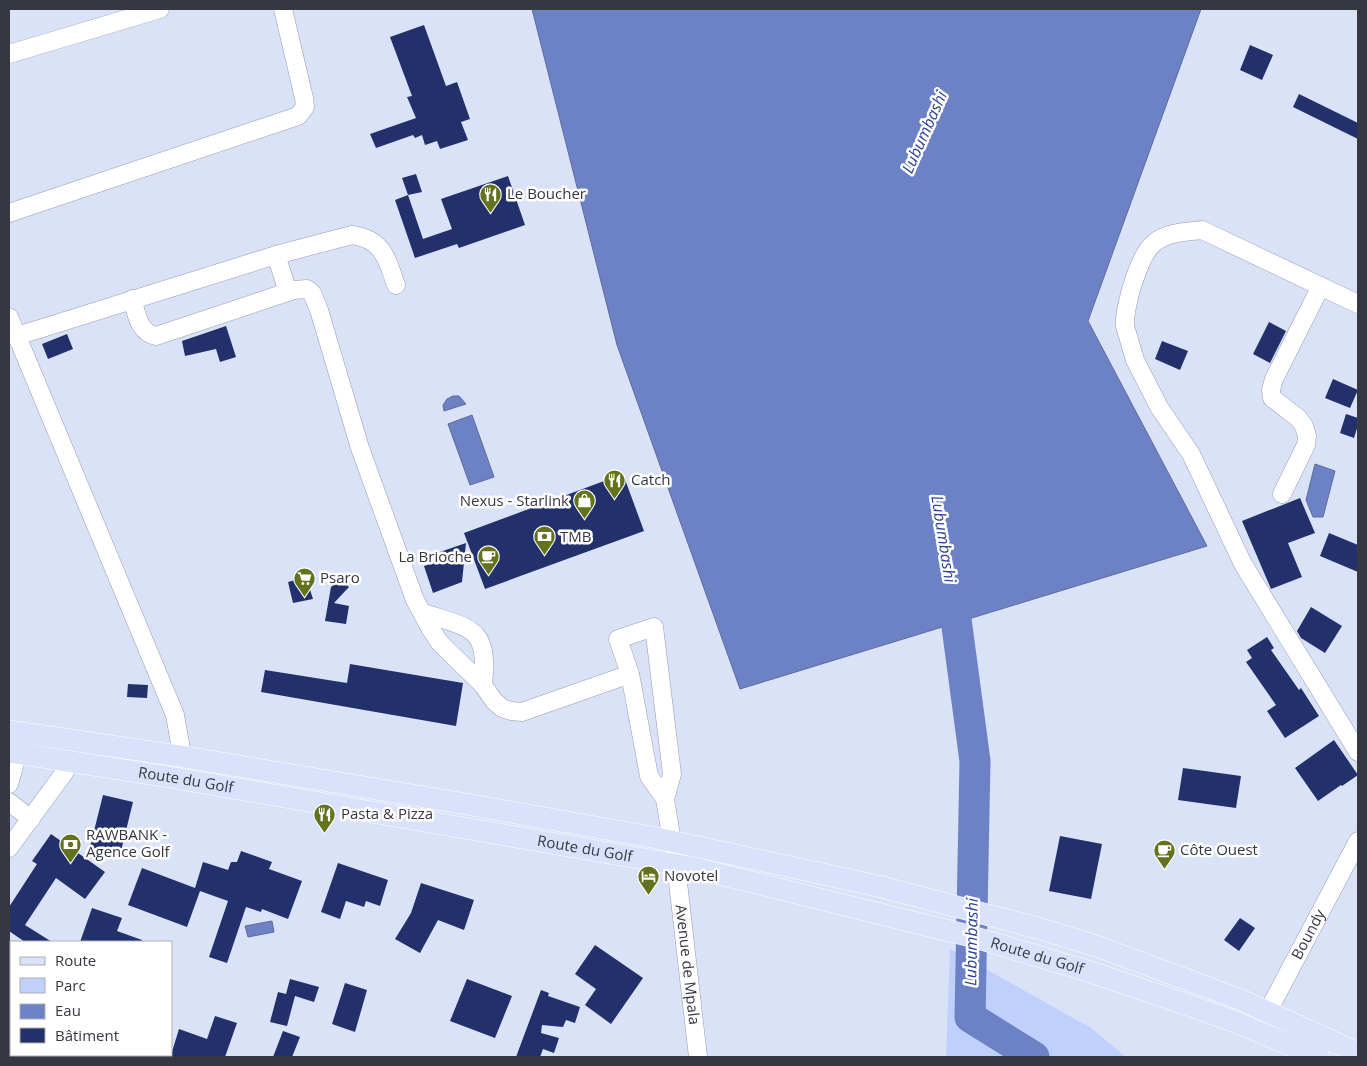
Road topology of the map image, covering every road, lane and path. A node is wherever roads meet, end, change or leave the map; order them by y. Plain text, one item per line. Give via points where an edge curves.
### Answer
1 (160, 9) edge
2 (283, 9) edge
3 (9, 54) edge
4 (9, 212) edge
5 (276, 255) junction
6 (396, 285) dead end
7 (1321, 286) junction
8 (288, 292) junction
9 (132, 299) junction
10 (1358, 304) edge
11 (9, 318) edge
12 (16, 336) junction
13 (1282, 494) dead end
14 (424, 613) junction
15 (630, 674) junction
16 (483, 685) junction
17 (9, 731) edge
18 (72, 741) junction
19 (14, 752) edge
20 (1358, 752) edge
21 (179, 756) junction
22 (70, 762) junction
23 (175, 778) junction
24 (9, 784) edge
25 (665, 799) junction
26 (9, 802) edge
27 (31, 818) junction
28 (1358, 840) edge
29 (673, 842) junction
30 (9, 848) edge
31 (676, 865) junction
32 (1268, 1011) junction
33 (1258, 1030) junction
34 (1358, 1053) edge
35 (698, 1057) edge
36 (1319, 1057) edge

1 - 3 street
2 - 4 street via 304,98 305,107 298,116
5 - 6 street via 342,236 364,236 382,250
5 - 8 street
5 - 9 street
7 - 10 street
7 - 13 street via 1271,390 1272,398 1298,418 1307,436 1306,445
7 - 20 street via 1202,230 1174,233 1153,244 1137,269 1125,326 1134,360 1159,407 1191,454 1243,564
8 - 9 street via 156,336 143,331
8 - 14 street via 307,289 312,293 360,448 415,600
9 - 12 street
11 - 12 street
12 - 21 street via 175,715
14 - 16 street via 440,643
14 - 16 street via 476,634 484,655
15 - 16 street via 522,712 502,708
15 - 25 street via 649,776
15 - 25 street via 618,639 654,626 672,774
17 - 18 main road
18 - 21 main road
18 - 22 street
19 - 22 main road, Route du Golf
19 - 24 street
21 - 23 main road
21 - 29 main road
22 - 23 main road, Route du Golf
22 - 27 street
23 - 31 main road, Route du Golf
25 - 29 street, Avenue de Mpala
26 - 27 street
27 - 30 street
28 - 32 street, Boundy
29 - 31 street, Avenue de Mpala
29 - 32 main road via 975,910 1099,947
31 - 33 main road, Route du Golf via 970,936 1134,986
31 - 35 street, Avenue de Mpala
32 - 33 street, Boundy
32 - 34 main road
33 - 36 main road, Route du Golf

